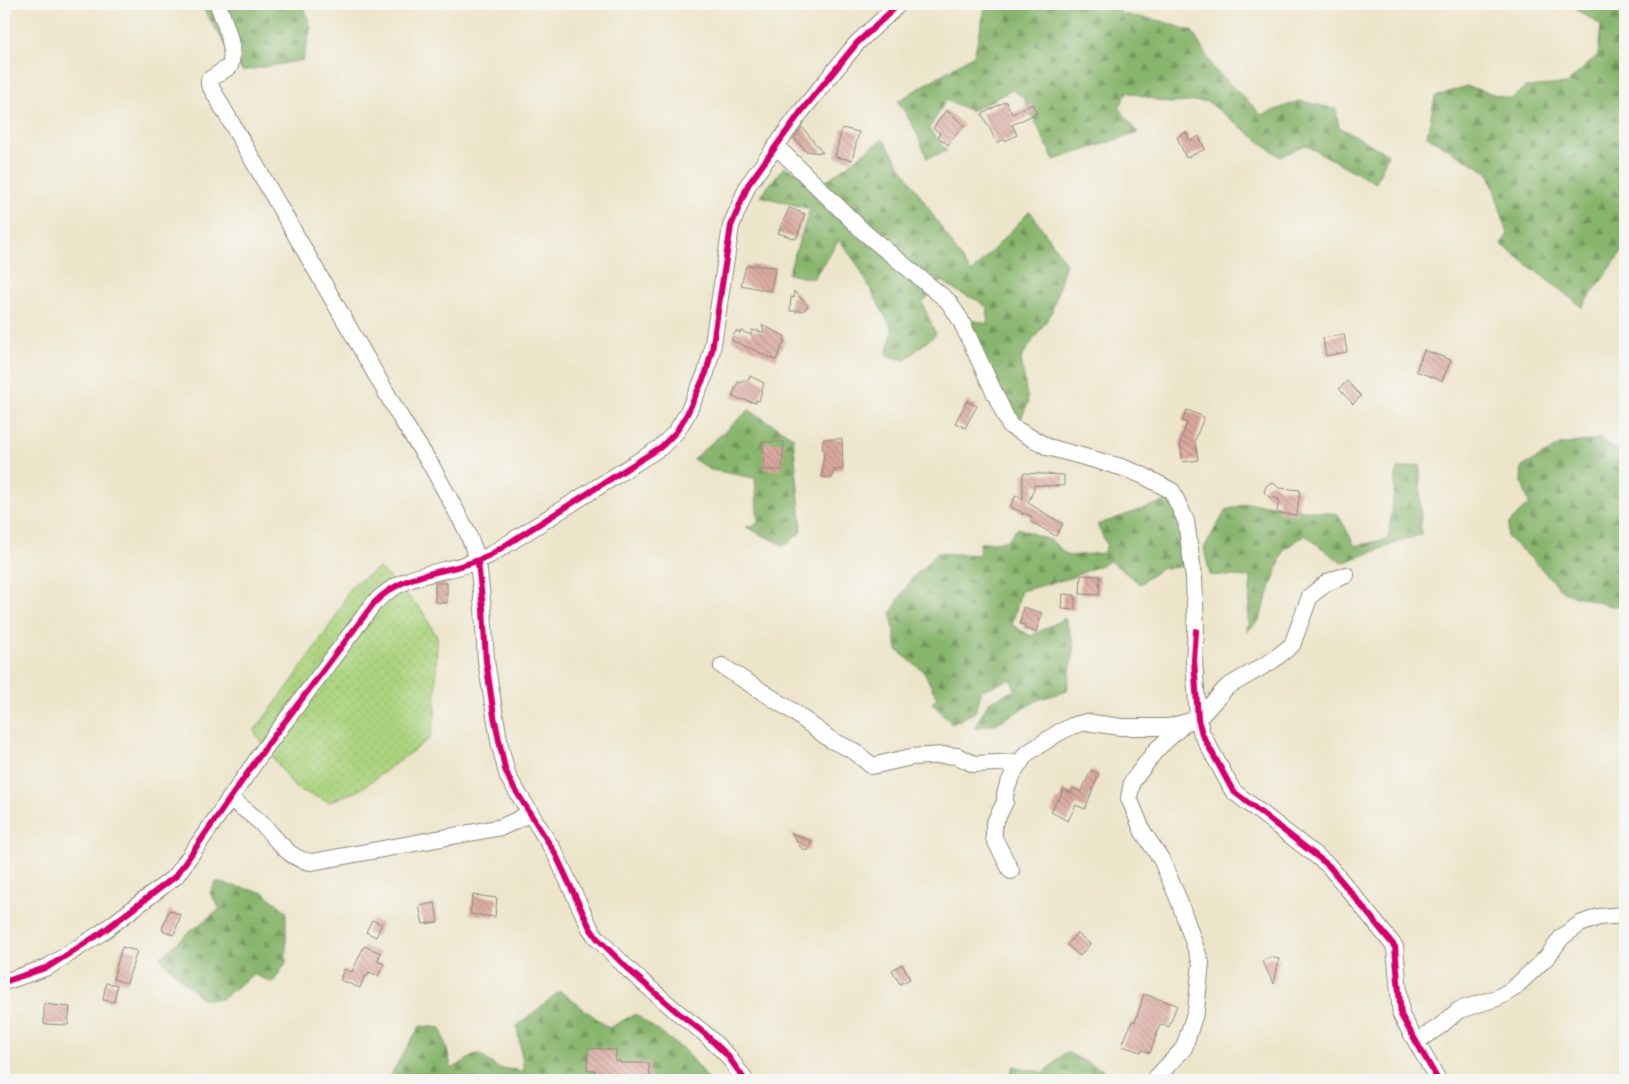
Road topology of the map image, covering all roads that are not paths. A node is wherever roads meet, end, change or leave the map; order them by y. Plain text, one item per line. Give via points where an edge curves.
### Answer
1 (218, 4) edge
2 (899, 4) edge
3 (776, 146) junction
4 (478, 562) junction
5 (1346, 575) dead end
6 (722, 666) dead end
7 (1191, 721) junction
8 (1021, 762) junction
9 (230, 798) junction
10 (530, 813) junction
11 (1011, 871) dead end
12 (1625, 915) edge
13 (4, 982) edge
14 (1416, 1041) junction
15 (745, 1080) edge
16 (1154, 1080) edge
17 (1438, 1080) edge

1 - 4 street via 233,57 230,66 212,77 209,84 431,465 467,531
2 - 3 street via 856,43
3 - 4 street via 748,185 731,226 706,373 676,432 661,447
3 - 7 street via 865,233 948,301 960,319 1010,426 1048,447 1121,467 1172,491 1186,521 1194,578 1196,631
4 - 9 street via 410,579 385,592
4 - 10 street via 486,662 500,746 508,777
5 - 7 street via 1328,582 1310,596 1292,646 1227,688
6 - 8 street via 872,766 944,754 974,764
7 - 8 street via 1169,727 1121,727 1086,722 1072,726 1033,748
7 - 14 street via 1202,734 1234,791 1328,865 1395,947 1402,1015
7 - 16 street via 1156,750 1132,782 1129,798 1178,898 1201,963 1196,1010 1184,1048
8 - 11 street via 1007,787 1005,802 994,824 994,838
9 - 10 street via 263,824 288,852 312,862 494,828
9 - 13 street via 170,882 48,967
10 - 15 street via 555,854 597,938 636,976 704,1032 727,1055
12 - 14 street via 1599,917 1580,924 1562,936 1548,956 1513,989 1497,998 1459,1010
14 - 17 street

